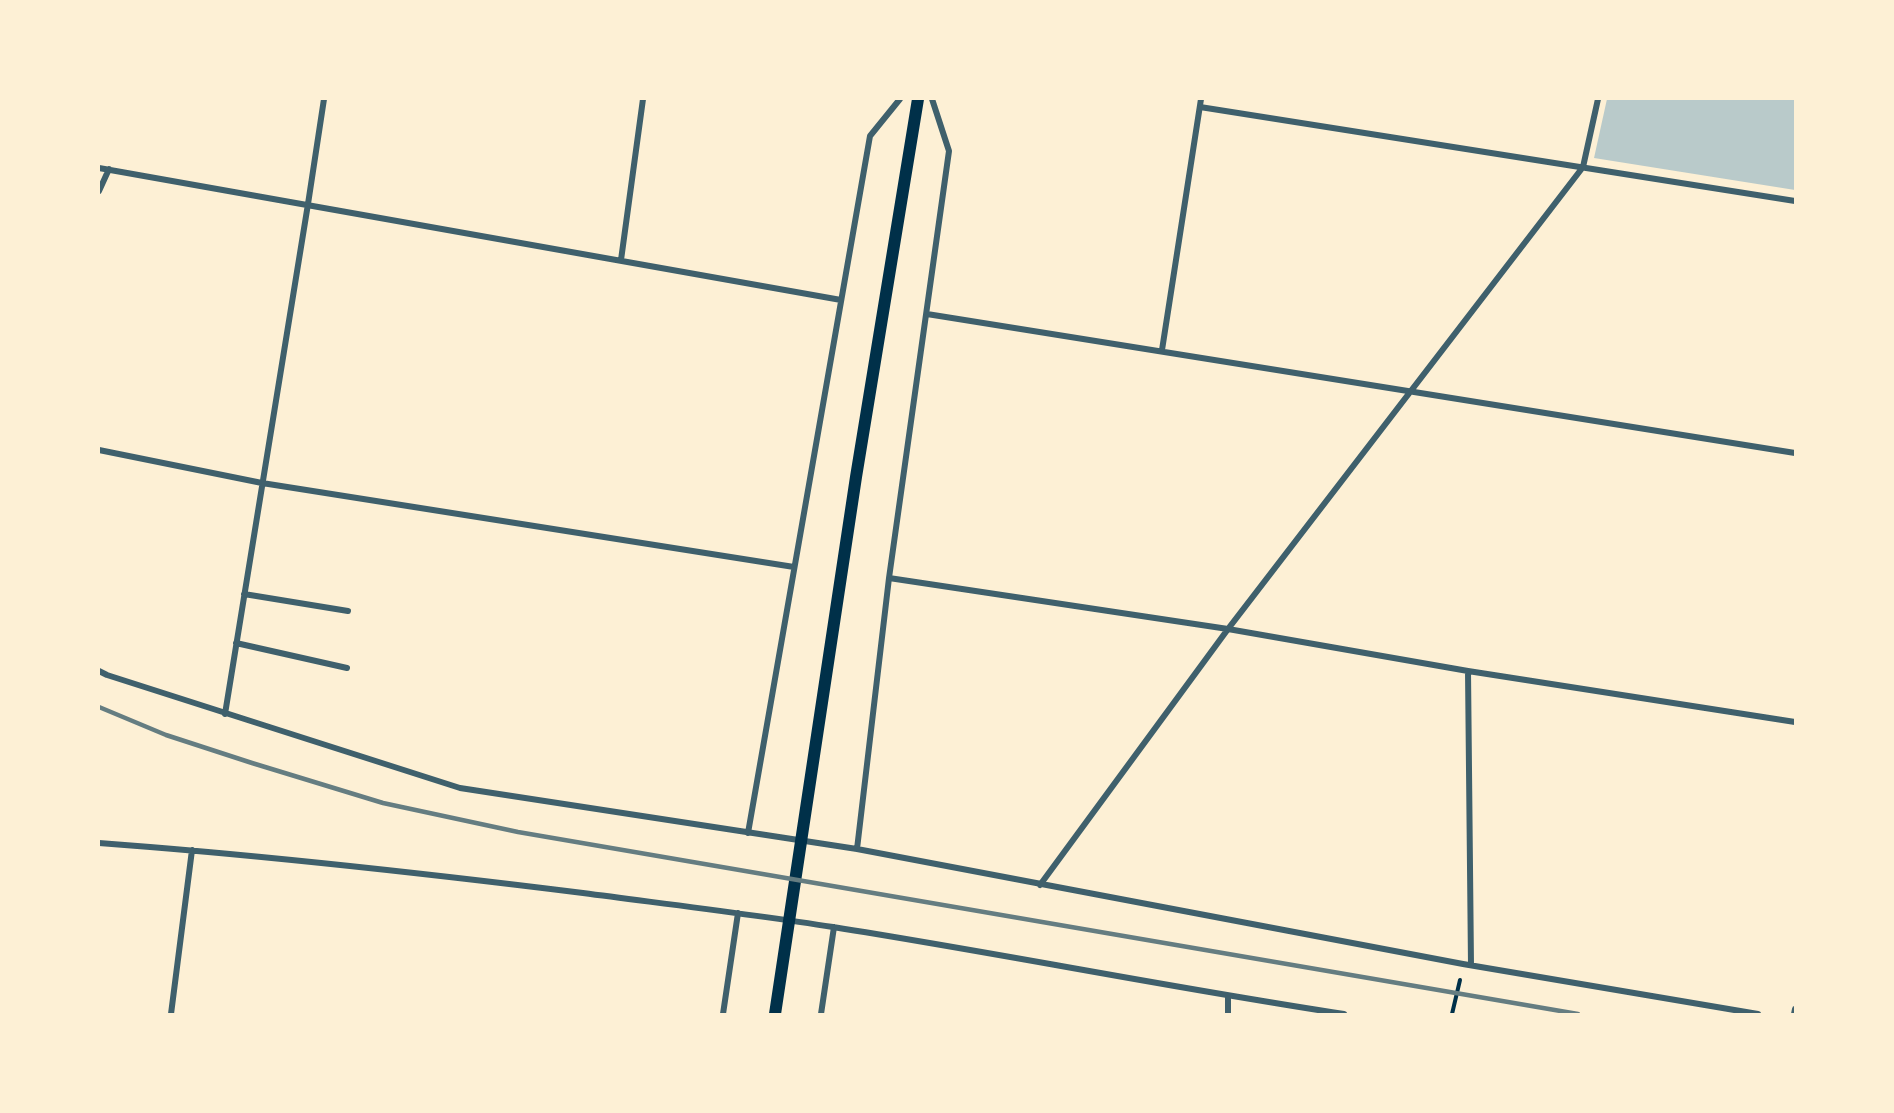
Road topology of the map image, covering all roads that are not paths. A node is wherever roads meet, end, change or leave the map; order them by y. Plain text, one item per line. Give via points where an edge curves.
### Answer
1 (324, 99) edge
2 (643, 99) edge
3 (900, 99) edge
4 (918, 99) edge
5 (932, 99) edge
6 (1202, 99) edge
7 (1598, 99) edge
8 (1200, 107) junction
9 (1583, 167) junction
10 (99, 168) edge
11 (109, 169) junction
12 (99, 191) edge
13 (1795, 201) edge
14 (308, 204) junction
15 (621, 260) junction
16 (841, 300) junction
17 (927, 314) junction
18 (1162, 351) junction
19 (1410, 392) junction
20 (99, 450) edge
21 (1795, 453) edge
22 (262, 483) junction
23 (794, 567) junction
24 (889, 578) junction
25 (244, 594) junction
26 (348, 611) dead end
27 (1228, 629) junction
28 (236, 643) junction
29 (347, 668) dead end
30 (99, 671) edge
31 (1468, 671) junction
32 (225, 714) junction
33 (1795, 722) edge
34 (748, 833) junction
35 (99, 843) edge
36 (857, 849) junction
37 (192, 850) junction
38 (1040, 885) junction
39 (738, 913) junction
40 (834, 927) junction
41 (1471, 965) junction
42 (1228, 996) junction
43 (1795, 1010) edge
44 (171, 1014) edge
45 (723, 1014) edge
46 (775, 1014) edge
47 (821, 1014) edge
48 (1228, 1014) edge
49 (1344, 1014) edge
50 (1758, 1014) edge
51 (1794, 1014) edge

1 - 14 street
2 - 15 street
3 - 16 street via 870,136
4 - 46 main road
5 - 17 street via 949,151
6 - 8 street
7 - 9 street
8 - 9 street
8 - 18 street
9 - 13 street
9 - 19 street
10 - 11 street
11 - 12 street
11 - 14 street
14 - 15 street
14 - 22 street
15 - 16 street
16 - 23 street
17 - 18 street
17 - 24 street
18 - 19 street
19 - 21 street
19 - 27 street
20 - 22 street
22 - 23 street
22 - 25 street
23 - 34 street
24 - 27 street
24 - 36 street
25 - 26 street
25 - 28 street
27 - 31 street
27 - 38 street
28 - 29 street
28 - 32 street
30 - 32 street
31 - 33 street
31 - 41 street
32 - 34 street via 460,788
34 - 36 street
35 - 37 street
36 - 38 street
37 - 39 street
37 - 44 street
38 - 41 street
39 - 40 street
39 - 45 street
40 - 42 street
40 - 47 street
41 - 50 street
42 - 48 street
42 - 49 street
43 - 51 street

